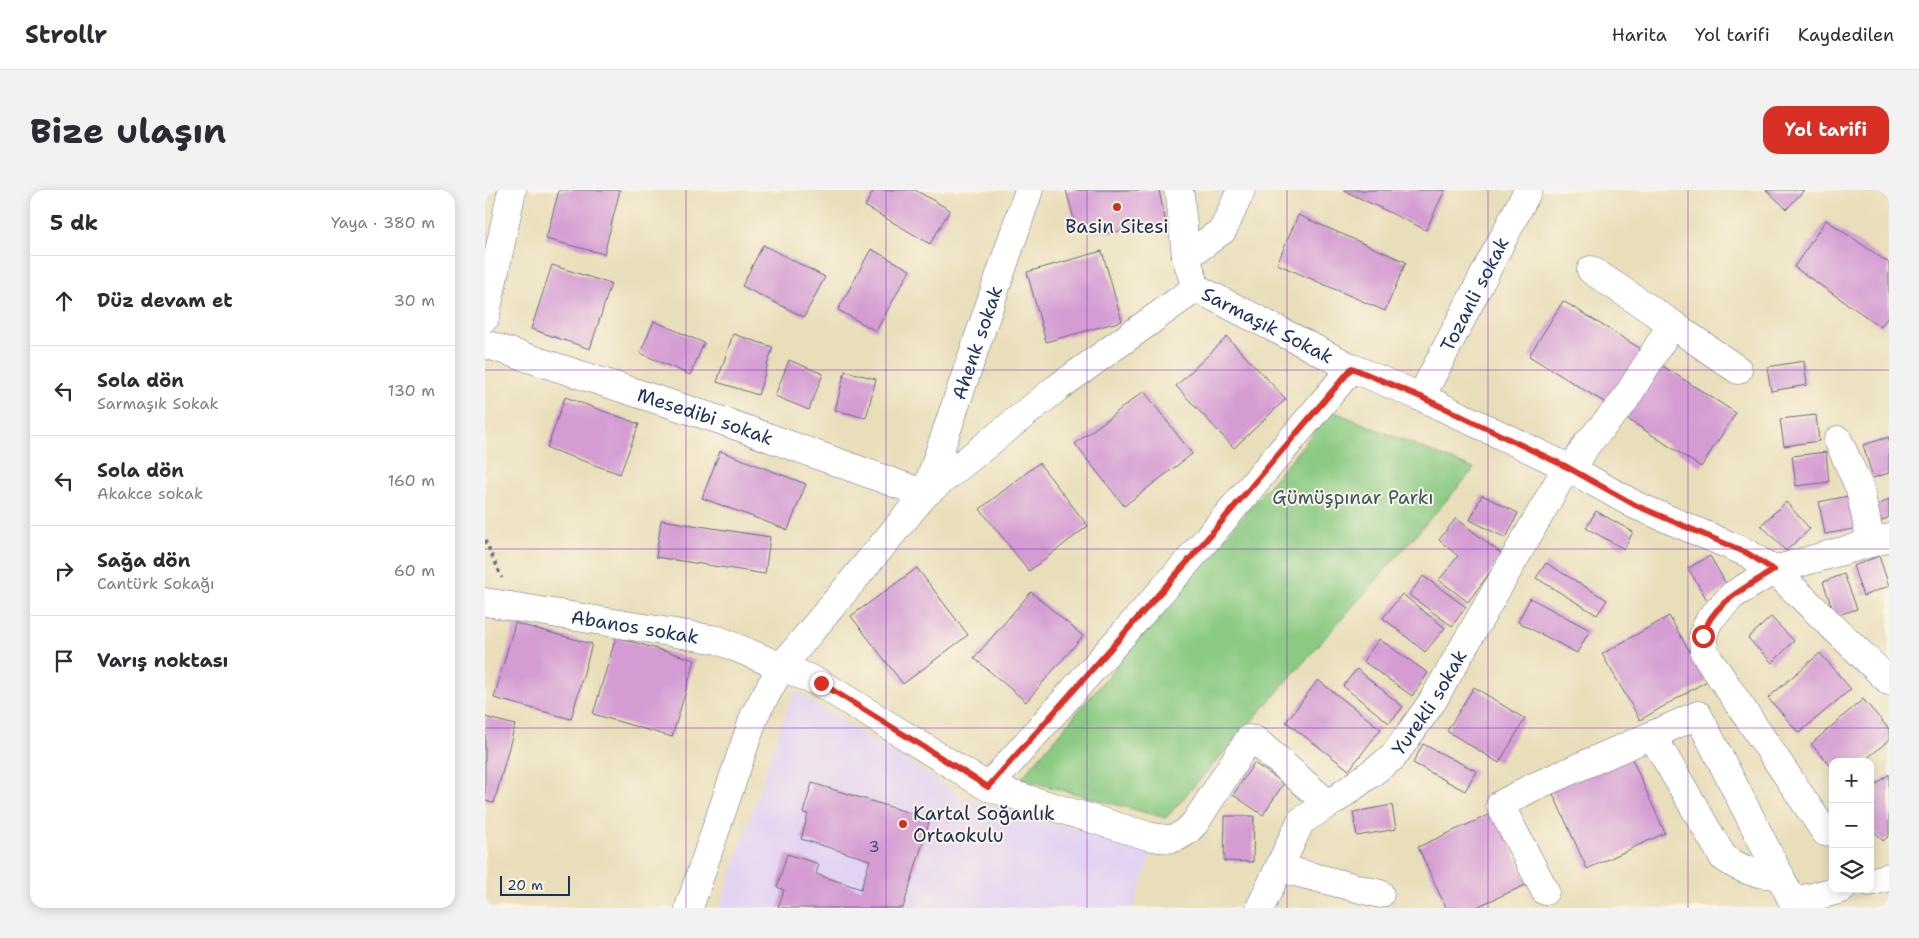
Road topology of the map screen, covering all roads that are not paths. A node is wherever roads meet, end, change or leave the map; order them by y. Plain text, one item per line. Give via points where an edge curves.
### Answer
1 (512, 190) edge
2 (1029, 190) edge
3 (1178, 190) edge
4 (1241, 190) edge
5 (1528, 190) edge
6 (1185, 257) junction
7 (1591, 270) dead end
8 (1197, 288) junction
9 (485, 318) edge
10 (1672, 324) junction
11 (485, 344) edge
12 (1352, 368) junction
13 (1738, 370) dead end
14 (1421, 397) junction
15 (1838, 440) dead end
16 (1569, 468) junction
17 (925, 494) junction
18 (1880, 540) edge
19 (1774, 570) junction
20 (494, 592) edge
21 (782, 666) junction
22 (1889, 681) edge
23 (1652, 735) junction
24 (988, 787) junction
25 (1328, 804) junction
26 (1825, 832) dead end
27 (1279, 868) junction
28 (1779, 875) junction
29 (1889, 877) edge
30 (1874, 881) edge
31 (1545, 891) dead end
32 (1830, 893) edge
33 (1380, 894) dead end
34 (1792, 905) edge
35 (689, 908) edge
36 (1261, 908) edge

1 - 9 street
2 - 17 street, Ahenk sokak
3 - 6 street, Sarmaşık Sokak
4 - 6 street via 1223,230
5 - 14 street, Tozanli sokak
6 - 8 street, Sarmaşık Sokak
7 - 10 street
8 - 12 street, Sarmaşık Sokak
8 - 17 street via 1057,388
10 - 13 street
10 - 16 street, Yurekli sokak via 1623,402
11 - 17 street, Mesedibi sokak via 723,421
12 - 14 street, Sarmaşık Sokak
12 - 24 street via 1189,560
14 - 16 street, Sarmaşık Sokak
15 - 18 street
16 - 19 street, Sarmaşık Sokak via 1635,505 1747,553
16 - 25 street, Yurekli sokak via 1432,702 1393,757
17 - 21 street
18 - 19 street
19 - 22 street, Sarmaşık Sokak
19 - 26 street via 1733,595 1710,618 1703,636 1704,652
20 - 21 street, Abanos sokak via 718,640
21 - 24 street, Abanos sokak via 821,683
21 - 35 street via 755,714
23 - 28 street via 1723,856 1743,869
23 - 28 street via 1698,715
23 - 31 street via 1500,805
24 - 25 street, Abanos sokak via 1148,836 1176,838 1195,823 1249,739 1255,740
25 - 27 street, Yurekli sokak via 1301,821
27 - 33 street
27 - 36 street, Yurekli sokak
28 - 34 street
29 - 30 street
32 - 34 street

